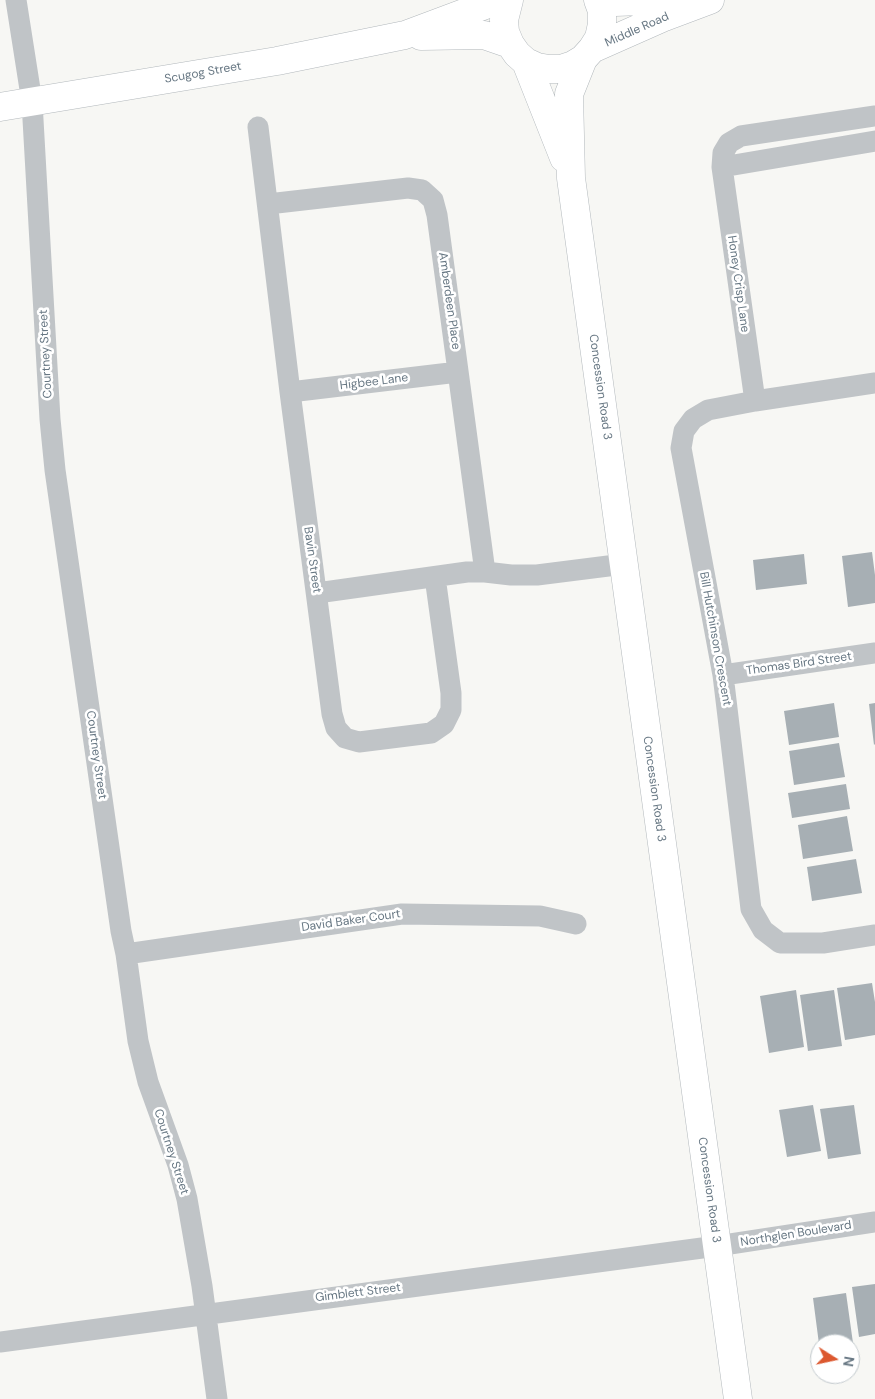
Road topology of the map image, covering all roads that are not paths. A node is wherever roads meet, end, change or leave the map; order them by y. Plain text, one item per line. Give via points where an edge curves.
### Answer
1 (16, 0) edge
2 (499, 0) edge
3 (509, 0) edge
4 (598, 0) edge
5 (612, 0) edge
6 (668, 0) edge
7 (710, 0) edge
8 (405, 35) junction
9 (518, 53) junction
10 (588, 54) junction
11 (32, 102) junction
12 (0, 107) edge
13 (875, 116) edge
14 (258, 127) dead end
15 (875, 141) edge
16 (722, 167) junction
17 (571, 178) junction
18 (268, 204) junction
19 (458, 372) junction
20 (875, 383) edge
21 (290, 392) junction
22 (755, 401) junction
23 (624, 564) junction
24 (485, 572) junction
25 (434, 577) junction
26 (316, 593) junction
27 (875, 653) edge
28 (723, 675) junction
29 (576, 924) dead end
30 (875, 935) edge
31 (126, 954) junction
32 (875, 1222) edge
33 (717, 1246) junction
34 (206, 1313) junction
35 (0, 1342) edge
36 (217, 1399) edge
37 (738, 1399) edge

1 - 11 street, Courtney Street
2 - 8 street, Scugog Street
3 - 9 street, Concession Road 3 via 504,20 506,32
4 - 10 street, Concession Road 3 via 602,24 599,38
5 - 6 street, Middle Road
7 - 10 street, Middle Road via 662,18
8 - 9 street, Scugog Street via 484,35
8 - 11 street, Scugog Street via 277,61
9 - 10 street, Middle Road via 537,67 549,69 573,65
9 - 17 street, Concession Road 3
10 - 17 street, Concession Road 3 via 569,94
11 - 12 street, Scugog Street
11 - 31 street, Courtney Street via 55,470
13 - 16 street, Honey Crisp Lane via 741,136 729,143 723,153
14 - 18 street, Bavin Street
15 - 16 street
16 - 22 street, Honey Crisp Lane
17 - 23 street, Concession Road 3
18 - 19 street, Amberdeen Place via 408,188 422,190 433,200 437,214
18 - 21 street, Bavin Street
19 - 21 street, Higbee Lane
19 - 24 street, Amberdeen Place
20 - 22 street, Bill Hutchinson Crescent
21 - 26 street, Bavin Street
22 - 28 street, Bill Hutchinson Crescent via 708,410 693,419 684,432 681,448
23 - 24 street via 537,575
23 - 33 street, Concession Road 3
24 - 25 street
25 - 26 street
25 - 26 street, Bavin Street via 451,710 444,724 431,733 359,742 345,738 336,728
27 - 28 street, Thomas Bird Street
28 - 30 street, Bill Hutchinson Crescent via 750,909 763,930 780,943 823,943
29 - 31 street, David Baker Court via 540,916 402,914
31 - 34 street, Courtney Street via 138,1041 148,1082 187,1200
32 - 33 street, Northglen Boulevard
33 - 34 street, Gimblett Street
33 - 37 street, Concession Road 3
34 - 35 street, Gimblett Street
34 - 36 street, Courtney Street

